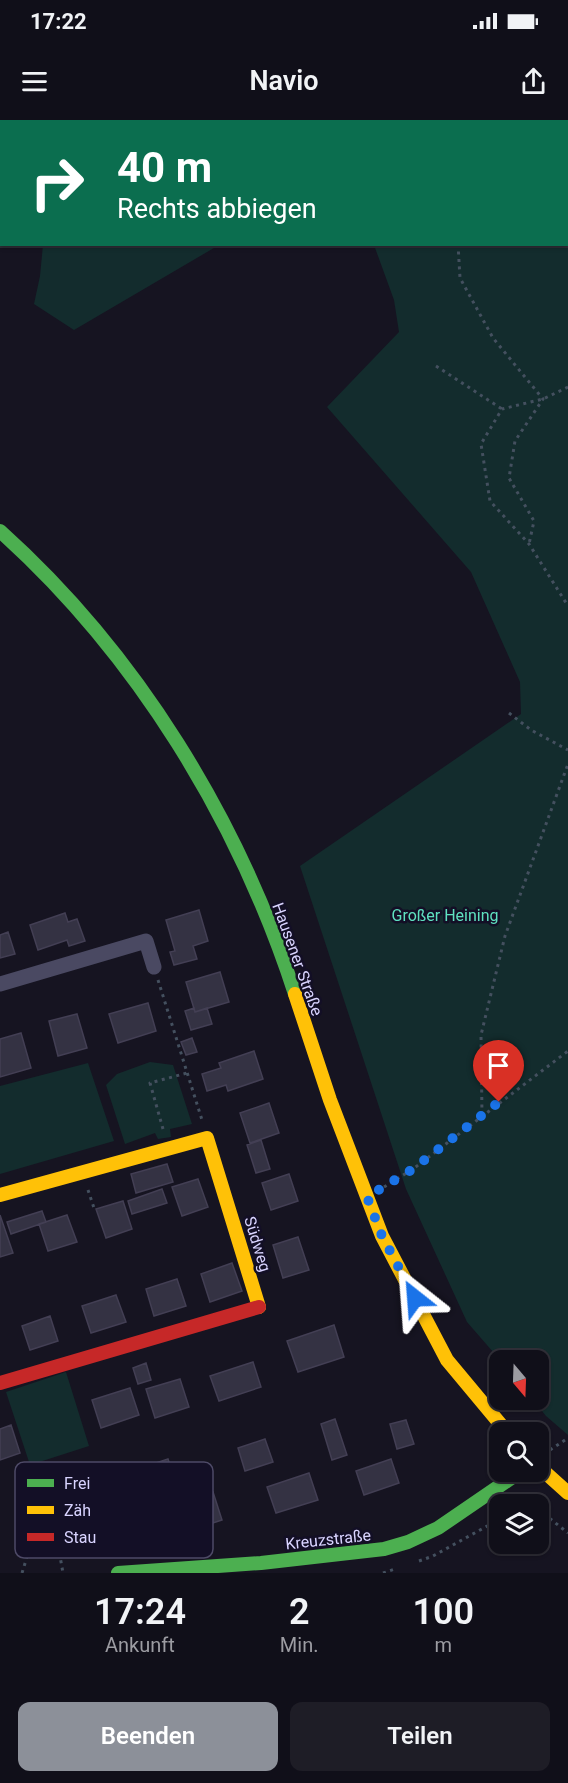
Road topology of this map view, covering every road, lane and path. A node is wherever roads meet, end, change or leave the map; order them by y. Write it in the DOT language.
graph roads {
  1 [pos="458,246"];
  2 [pos="436,366"];
  3 [pos="568,387"];
  4 [pos="543,399"];
  5 [pos="502,409"];
  6 [pos="0,531"];
  7 [pos="529,544"];
  8 [pos="568,606"];
  9 [pos="509,713"];
  10 [pos="568,750"];
  11 [pos="568,764"];
  12 [pos="154,967"];
  13 [pos="0,984"];
  14 [pos="568,1051"];
  15 [pos="187,1073"];
  16 [pos="482,1115"];
  17 [pos="207,1137"];
  18 [pos="169,1148"];
  19 [pos="0,1195"];
  20 [pos="367,1197"];
  21 [pos="0,1383"];
  22 [pos="499,1422"];
  23 [pos="568,1438"];
  24 [pos="549,1450"];
  25 [pos="549,1476"];
  26 [pos="506,1482"];
  27 [pos="568,1493"];
  28 [pos="549,1518"];
  29 [pos="568,1533"];
  30 [pos="27,1558"];
  31 [pos="60,1558"];
  32 [pos="22,1573"];
  33 [pos="63,1573"];
  34 [pos="118,1573"];
  1 -- 4 [label="path"];
  2 -- 5 [label="path"];
  3 -- 4 [label="path"];
  4 -- 5 [label="path"];
  4 -- 7 [label="path"];
  5 -- 7 [label="path"];
  6 -- 20 [label="street, Hausener Straße"];
  7 -- 8 [label="path"];
  9 -- 10 [label="path"];
  11 -- 16 [label="path"];
  12 -- 13 [label="street"];
  12 -- 15 [label="path"];
  14 -- 16 [label="path"];
  15 -- 17 [label="path"];
  15 -- 18 [label="path"];
  16 -- 20 [label="path"];
  17 -- 18 [label="street"];
  17 -- 21 [label="street, Südweg"];
  18 -- 19 [label="street"];
  20 -- 22 [label="street, Hausener Straße"];
  23 -- 24 [label="path"];
  25 -- 27 [label="street"];
  26 -- 34 [label="street, Kreuzstraße"];
  28 -- 29 [label="path"];
  30 -- 32 [label="path"];
  31 -- 33 [label="path"];
}
